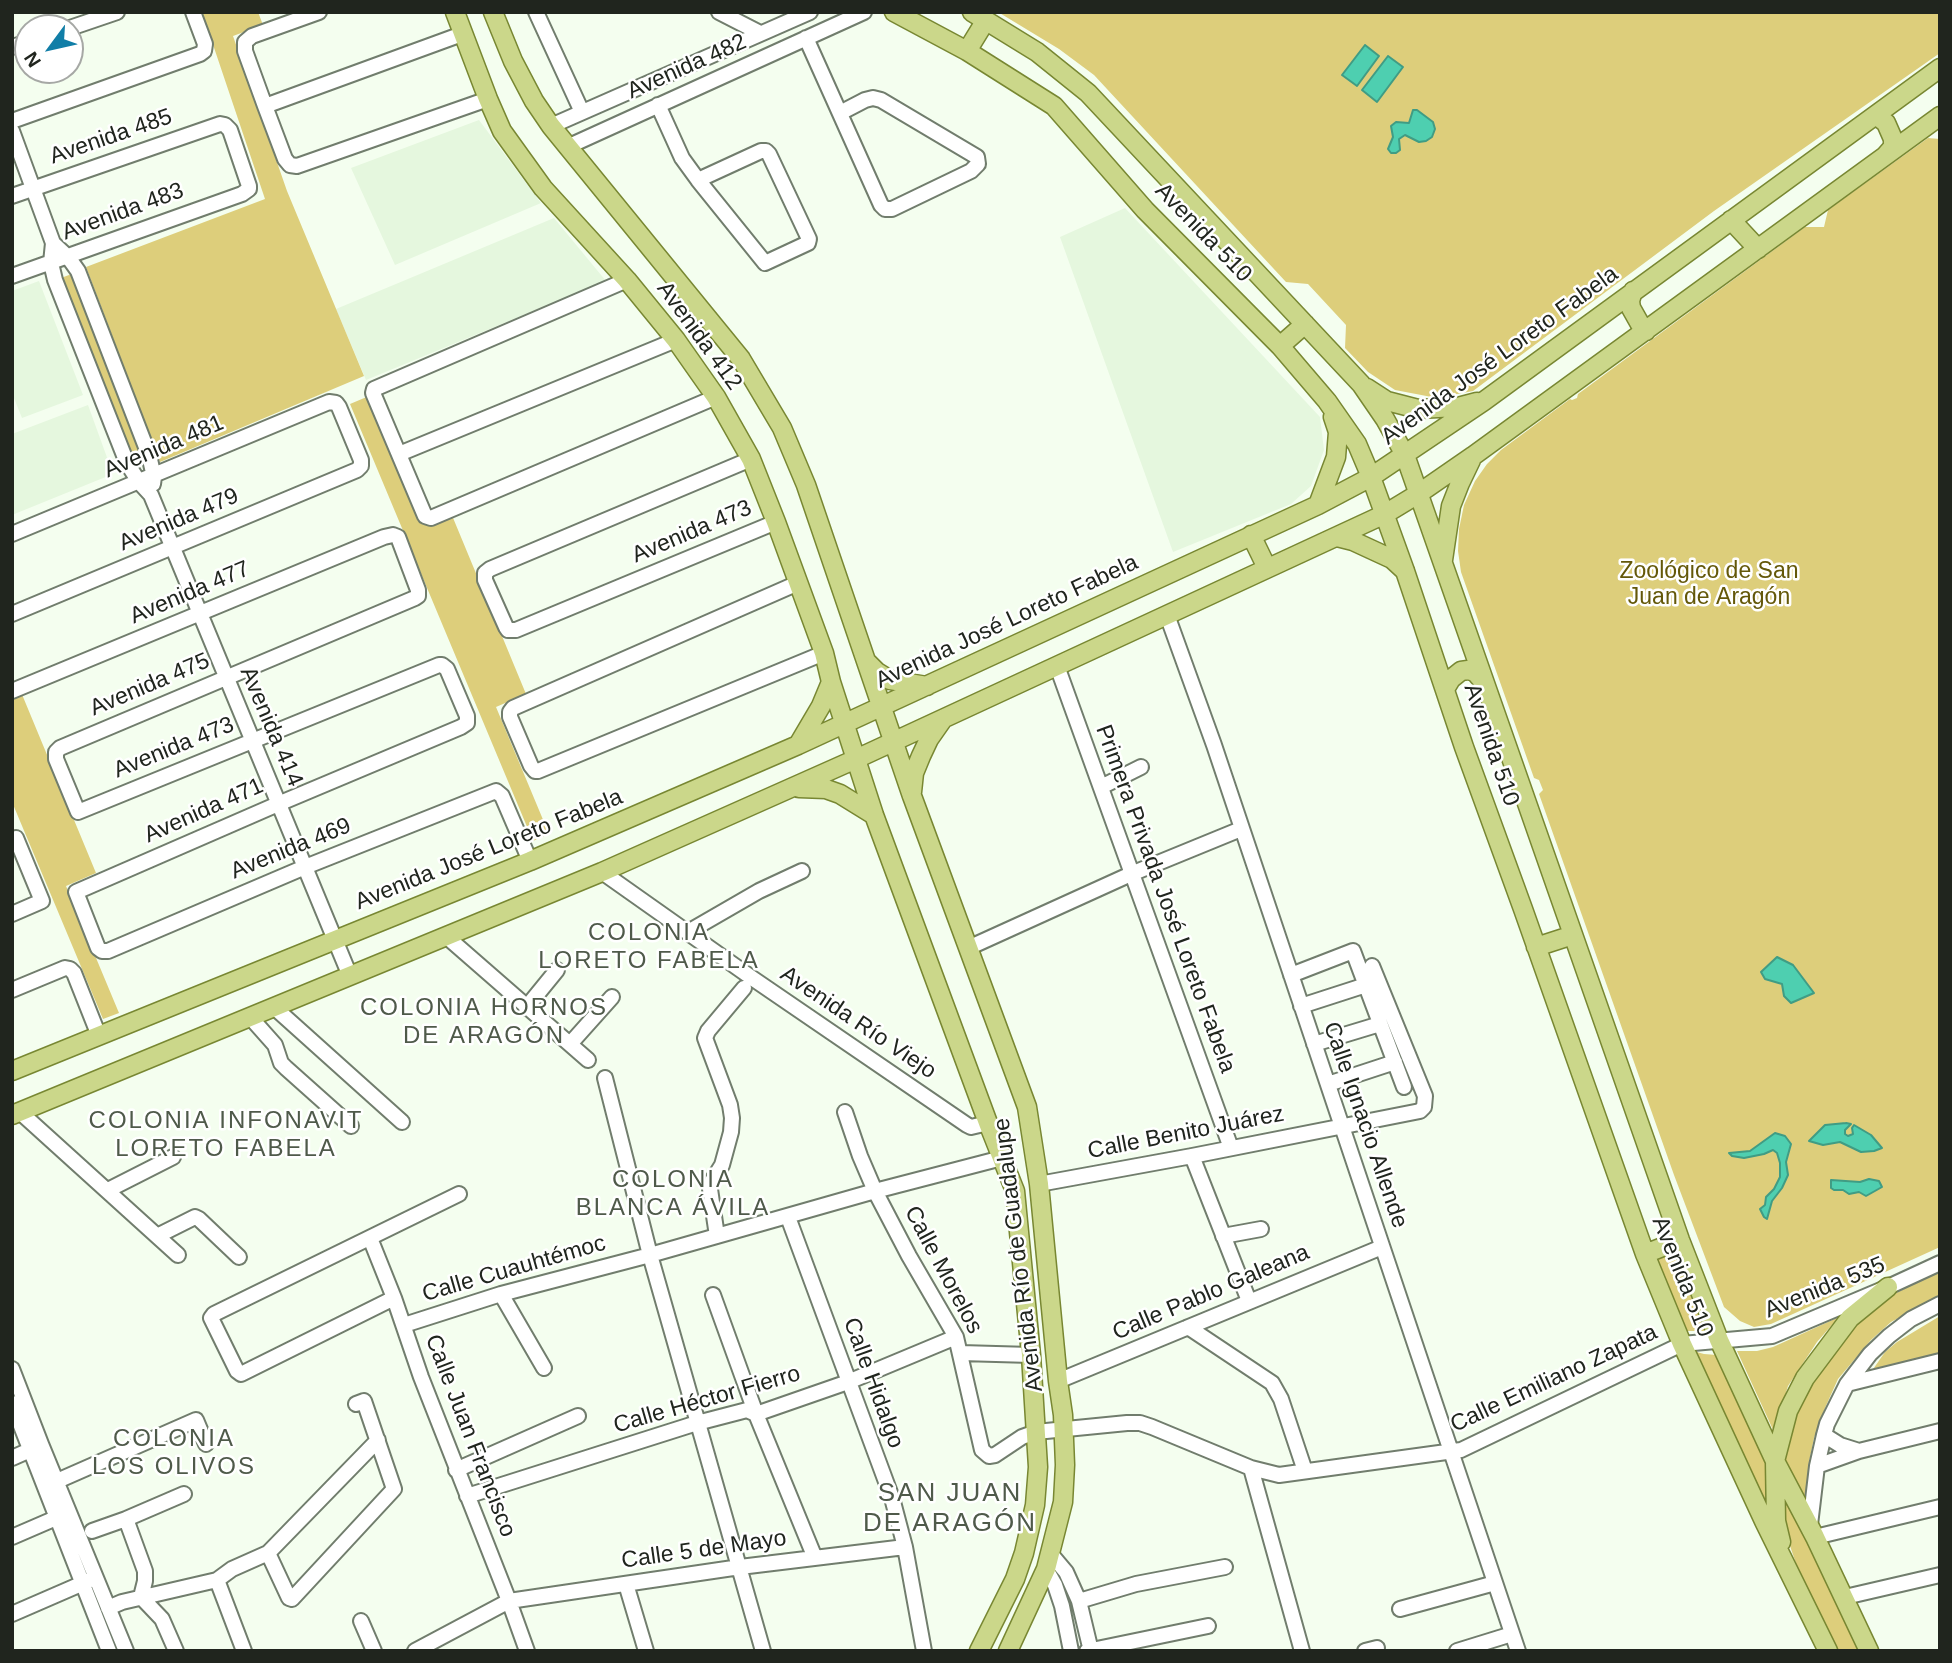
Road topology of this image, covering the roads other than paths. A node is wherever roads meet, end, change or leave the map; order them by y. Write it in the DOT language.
graph roads {
  1 [pos="117,12"];
  2 [pos="194,12"];
  3 [pos="319,12"];
  4 [pos="455,12"];
  5 [pos="493,12"];
  6 [pos="536,12"];
  7 [pos="719,12"];
  8 [pos="810,12"];
  9 [pos="864,12"];
  10 [pos="894,12"];
  11 [pos="979,16"];
  12 [pos="84,23"];
  13 [pos="760,33"];
  14 [pos="462,34"];
  15 [pos="806,38"];
  16 [pos="967,51"];
  17 [pos="1940,68"];
  18 [pos="488,99"];
  19 [pos="1894,102"];
  20 [pos="658,105"];
  21 [pos="265,106"];
  22 [pos="582,112"];
  23 [pos="840,113"];
  24 [pos="1875,115"];
  25 [pos="1940,116"];
  26 [pos="12,121"];
  27 [pos="551,126"];
  28 [pos="12,131"];
  29 [pos="1910,138"];
  30 [pos="567,147"];
  31 [pos="1886,155"];
  32 [pos="698,180"];
  33 [pos="33,189"];
  34 [pos="249,189"];
  35 [pos="12,196"];
  36 [pos="1731,220"];
  37 [pos="53,243"];
  38 [pos="1758,249"];
  39 [pos="68,257"];
  40 [pos="51,262"];
  41 [pos="12,276"];
  42 [pos="627,280"];
  43 [pos="1633,291"];
  44 [pos="1615,305"];
  45 [pos="1305,324"];
  46 [pos="1646,331"];
  47 [pos="676,340"];
  48 [pos="1627,344"];
  49 [pos="1280,346"];
  50 [pos="1361,384"];
  51 [pos="716,397"];
  52 [pos="332,401"];
  53 [pos="1327,401"];
  54 [pos="1484,401"];
  55 [pos="399,454"];
  56 [pos="1405,455"];
  57 [pos="1473,456"];
  58 [pos="751,459"];
  59 [pos="154,477"];
  60 [pos="1371,477"];
  61 [pos="139,482"];
  62 [pos="1418,494"];
  63 [pos="151,495"];
  64 [pos="1318,505"];
  65 [pos="1385,514"];
  66 [pos="776,522"];
  67 [pos="12,534"];
  68 [pos="1251,535"];
  69 [pos="1337,537"];
  70 [pos="172,548"];
  71 [pos="1442,564"];
  72 [pos="1267,568"];
  73 [pos="1405,571"];
  74 [pos="798,583"];
  75 [pos="418,596"];
  76 [pos="12,614"];
  77 [pos="199,614"];
  78 [pos="1167,615"];
  79 [pos="824,653"];
  80 [pos="866,662"];
  81 [pos="1057,666"];
  82 [pos="225,677"];
  83 [pos="1482,680"];
  84 [pos="831,682"];
  85 [pos="926,686"];
  86 [pos="1445,689"];
  87 [pos="12,691"];
  88 [pos="881,706"];
  89 [pos="944,718"];
  90 [pos="467,723"];
  91 [pos="844,723"];
  92 [pos="251,740"];
  93 [pos="894,742"];
  94 [pos="798,746"];
  95 [pos="856,760"];
  96 [pos="1141,767"];
  97 [pos="1101,787"];
  98 [pos="792,788"];
  99 [pos="912,796"];
  100 [pos="278,804"];
  101 [pos="78,812"];
  102 [pos="874,815"];
  103 [pos="1241,829"];
  104 [pos="14,839"];
  105 [pos="530,861"];
  106 [pos="305,867"];
  107 [pos="802,871"];
  108 [pos="602,872"];
  109 [pos="1131,874"];
  110 [pos="12,914"];
  111 [pos="688,932"];
  112 [pos="1573,935"];
  113 [pos="447,937"];
  114 [pos="334,940"];
  115 [pos="1536,947"];
  116 [pos="968,948"];
  117 [pos="102,951"];
  118 [pos="1372,966"];
  119 [pos="557,970"];
  120 [pos="1291,975"];
  121 [pos="350,976"];
  122 [pos="1366,985"];
  123 [pos="744,988"];
  124 [pos="12,990"];
  125 [pos="612,997"];
  126 [pos="1301,1006"];
  127 [pos="275,1008"];
  128 [pos="526,1008"];
  129 [pos="251,1018"];
  130 [pos="1380,1024"];
  131 [pos="99,1036"];
  132 [pos="570,1044"];
  133 [pos="1314,1044"];
  134 [pos="588,1060"];
  135 [pos="1395,1062"];
  136 [pos="12,1071"];
  137 [pos="605,1078"];
  138 [pos="1328,1084"];
  139 [pos="1404,1087"];
  140 [pos="845,1112"];
  141 [pos="16,1113"];
  142 [pos="402,1122"];
  143 [pos="988,1124"];
  144 [pos="1341,1125"];
  145 [pos="351,1126"];
  146 [pos="1231,1148"];
  147 [pos="1192,1156"];
  148 [pos="173,1157"];
  149 [pos="1002,1158"];
  150 [pos="1039,1184"];
  151 [pos="108,1190"];
  152 [pos="875,1191"];
  153 [pos="459,1194"];
  154 [pos="788,1216"];
  155 [pos="1261,1229"];
  156 [pos="158,1236"];
  157 [pos="717,1236"];
  158 [pos="1223,1236"];
  159 [pos="370,1238"];
  160 [pos="1680,1240"];
  161 [pos="1382,1247"];
  162 [pos="1645,1254"];
  163 [pos="178,1255"];
  164 [pos="650,1255"];
  165 [pos="239,1257"];
  166 [pos="1940,1263"];
  167 [pos="1888,1287"];
  168 [pos="500,1294"];
  169 [pos="713,1295"];
  170 [pos="394,1298"];
  171 [pos="1249,1301"];
  172 [pos="1940,1304"];
  173 [pos="404,1325"];
  174 [pos="1188,1327"];
  175 [pos="956,1337"];
  176 [pos="1719,1340"];
  177 [pos="1682,1344"];
  178 [pos="961,1353"];
  179 [pos="1031,1355"];
  180 [pos="1940,1361"];
  181 [pos="544,1368"];
  182 [pos="12,1369"];
  183 [pos="1058,1381"];
  184 [pos="848,1382"];
  185 [pos="1847,1384"];
  186 [pos="12,1404"];
  187 [pos="356,1404"];
  188 [pos="756,1414"];
  189 [pos="23,1416"];
  190 [pos="578,1416"];
  191 [pos="697,1423"];
  192 [pos="1063,1429"];
  193 [pos="1940,1431"];
  194 [pos="1036,1433"];
  195 [pos="1824,1435"];
  196 [pos="378,1440"];
  197 [pos="206,1444"];
  198 [pos="30,1450"];
  199 [pos="1452,1451"];
  200 [pos="1859,1451"];
  201 [pos="985,1454"];
  202 [pos="12,1458"];
  203 [pos="1775,1461"];
  204 [pos="1817,1466"];
  205 [pos="1251,1468"];
  206 [pos="456,1470"];
  207 [pos="1305,1471"];
  208 [pos="50,1484"];
  209 [pos="184,1494"];
  210 [pos="467,1496"];
  211 [pos="1940,1507"];
  212 [pos="56,1518"];
  213 [pos="126,1519"];
  214 [pos="1770,1521"];
  215 [pos="92,1531"];
  216 [pos="1812,1531"];
  217 [pos="12,1537"];
  218 [pos="905,1547"];
  219 [pos="268,1553"];
  220 [pos="816,1558"];
  221 [pos="1048,1561"];
  222 [pos="740,1567"];
  223 [pos="1224,1567"];
  224 [pos="1940,1575"];
  225 [pos="96,1578"];
  226 [pos="217,1580"];
  227 [pos="1495,1583"];
  228 [pos="82,1584"];
  229 [pos="626,1584"];
  230 [pos="141,1597"];
  231 [pos="1844,1597"];
  232 [pos="509,1601"];
  233 [pos="1079,1601"];
  234 [pos="108,1608"];
  235 [pos="1400,1609"];
  236 [pos="12,1614"];
  237 [pos="361,1621"];
  238 [pos="1208,1626"];
  239 [pos="1512,1633"];
  240 [pos="124,1646"];
  241 [pos="107,1650"];
  242 [pos="760,1650"];
  243 [pos="176,1651"];
  244 [pos="243,1651"];
  245 [pos="374,1651"];
  246 [pos="415,1651"];
  247 [pos="527,1651"];
  248 [pos="646,1651"];
  249 [pos="924,1651"];
  250 [pos="979,1651"];
  251 [pos="1008,1651"];
  252 [pos="1070,1651"];
  253 [pos="1090,1651"];
  254 [pos="1302,1651"];
  255 [pos="1457,1651"];
  256 [pos="1518,1651"];
  257 [pos="1828,1651"];
  258 [pos="1869,1651"];
  1 -- 12 [label="street"];
  2 -- 26 [label="street"];
  3 -- 21 [label="street"];
  4 -- 14 [label="main road, Avenida 412"];
  5 -- 27 [label="main road, Avenida 412"];
  6 -- 22 [label="street"];
  7 -- 13 [label="street"];
  8 -- 13 [label="street, Avenida 482"];
  9 -- 15 [label="street, Avenida 482"];
  10 -- 16 [label="main road, Avenida 510"];
  11 -- 16 [label="main road"];
  11 -- 45 [label="main road, Avenida 510"];
  13 -- 22 [label="street, Avenida 482"];
  14 -- 18 [label="main road, Avenida 412"];
  14 -- 21 [label="street"];
  15 -- 20 [label="street, Avenida 482"];
  15 -- 23 [label="street"];
  16 -- 49 [label="main road, Avenida 510"];
  17 -- 19 [label="main road, Avenida José Loreto Fabela"];
  18 -- 21 [label="street"];
  18 -- 42 [label="main road, Avenida 412"];
  19 -- 24 [label="main road, Avenida José Loreto Fabela"];
  19 -- 29 [label="main road"];
  20 -- 30 [label="street, Avenida 482"];
  20 -- 32 [label="street"];
  22 -- 27 [label="street, Avenida 482"];
  23 -- 23 [label="street"];
  24 -- 31 [label="main road"];
  24 -- 36 [label="main road, Avenida José Loreto Fabela"];
  25 -- 29 [label="main road"];
  27 -- 30 [label="main road, Avenida 412"];
  28 -- 33 [label="street, Avenida 414"];
  29 -- 31 [label="main road"];
  30 -- 80 [label="main road, Avenida 412"];
  31 -- 38 [label="main road"];
  32 -- 32 [label="street"];
  33 -- 34 [label="street, Avenida 485"];
  33 -- 35 [label="street, Avenida 485"];
  33 -- 37 [label="street, Avenida 414"];
  34 -- 39 [label="street, Avenida 483"];
  36 -- 38 [label="main road"];
  36 -- 43 [label="main road, Avenida José Loreto Fabela"];
  37 -- 39 [label="street, Avenida 414"];
  37 -- 40 [label="street, Avenida 414"];
  38 -- 46 [label="main road"];
  39 -- 40 [label="street, Avenida 483"];
  39 -- 59 [label="street, Avenida 414"];
  40 -- 41 [label="street, Avenida 483"];
  40 -- 61 [label="street, Avenida 414"];
  42 -- 47 [label="main road, Avenida 412"];
  42 -- 55 [label="street"];
  43 -- 44 [label="main road, Avenida José Loreto Fabela"];
  43 -- 46 [label="main road"];
  44 -- 48 [label="main road"];
  44 -- 54 [label="main road, Avenida José Loreto Fabela"];
  45 -- 49 [label="main road"];
  45 -- 50 [label="main road, Avenida 510"];
  46 -- 48 [label="main road"];
  47 -- 51 [label="main road, Avenida 412"];
  47 -- 55 [label="street"];
  48 -- 57 [label="main road"];
  49 -- 53 [label="main road, Avenida 510"];
  50 -- 54 [label="main road"];
  50 -- 56 [label="main road, Avenida 510"];
  51 -- 55 [label="street"];
  51 -- 58 [label="main road, Avenida 412"];
  52 -- 59 [label="street, Avenida 481"];
  52 -- 70 [label="street, Avenida 479"];
  53 -- 60 [label="main road, Avenida 510"];
  53 -- 64 [label="main road"];
  54 -- 56 [label="main road, Avenida José Loreto Fabela"];
  56 -- 60 [label="main road, Avenida José Loreto Fabela"];
  56 -- 62 [label="main road, Avenida 510"];
  57 -- 62 [label="main road"];
  57 -- 71 [label="main road"];
  58 -- 66 [label="main road, Avenida 412"];
  58 -- 66 [label="street, Avenida 473"];
  59 -- 61 [label="street, Avenida 481"];
  59 -- 63 [label="street, Avenida 414"];
  60 -- 64 [label="main road, Avenida José Loreto Fabela"];
  60 -- 65 [label="main road, Avenida 510"];
  61 -- 63 [label="street, Avenida 414"];
  61 -- 67 [label="street, Avenida 481"];
  62 -- 65 [label="main road"];
  62 -- 71 [label="main road, Avenida 510"];
  63 -- 70 [label="street, Avenida 414"];
  64 -- 68 [label="main road, Avenida José Loreto Fabela"];
  65 -- 69 [label="main road"];
  65 -- 73 [label="main road, Avenida 510"];
  66 -- 74 [label="main road, Avenida 412"];
  68 -- 72 [label="main road"];
  68 -- 85 [label="main road, Avenida José Loreto Fabela"];
  69 -- 72 [label="main road"];
  69 -- 73 [label="main road"];
  70 -- 76 [label="street, Avenida 479"];
  70 -- 77 [label="street, Avenida 414"];
  71 -- 83 [label="main road, Avenida 510"];
  72 -- 78 [label="main road"];
  73 -- 86 [label="main road, Avenida 510"];
  74 -- 79 [label="main road, Avenida 412"];
  74 -- 79 [label="street"];
  75 -- 77 [label="street, Avenida 477"];
  75 -- 82 [label="street, Avenida 475"];
  77 -- 82 [label="street, Avenida 414"];
  77 -- 87 [label="street, Avenida 477"];
  78 -- 81 [label="main road"];
  78 -- 103 [label="street, Calle Ignacio Allende"];
  79 -- 84 [label="main road, Avenida 412"];
  80 -- 85 [label="main road"];
  80 -- 88 [label="main road, Avenida 412"];
  81 -- 89 [label="main road"];
  81 -- 97 [label="street, Primera Privada José Loreto Fabela"];
  82 -- 92 [label="street, Avenida 414"];
  82 -- 101 [label="street, Avenida 475"];
  83 -- 86 [label="main road"];
  83 -- 112 [label="main road, Avenida 510"];
  84 -- 91 [label="main road, Avenida 412"];
  84 -- 94 [label="main road"];
  85 -- 88 [label="main road, Avenida José Loreto Fabela"];
  86 -- 115 [label="main road, Avenida 510"];
  88 -- 91 [label="main road, Avenida José Loreto Fabela"];
  88 -- 93 [label="main road, Avenida Río de Guadalupe"];
  89 -- 93 [label="main road"];
  89 -- 99 [label="main road"];
  90 -- 92 [label="street, Avenida 473"];
  90 -- 100 [label="street, Avenida 471"];
  91 -- 94 [label="main road, Avenida José Loreto Fabela"];
  91 -- 95 [label="main road, Avenida Río de Guadalupe"];
  92 -- 100 [label="street, Avenida 414"];
  92 -- 101 [label="street, Avenida 473"];
  93 -- 95 [label="main road"];
  93 -- 99 [label="main road, Avenida Río de Guadalupe"];
  94 -- 105 [label="main road, Avenida José Loreto Fabela"];
  95 -- 98 [label="main road"];
  95 -- 102 [label="main road, Avenida Río de Guadalupe"];
  96 -- 97 [label="street"];
  97 -- 109 [label="street, Primera Privada José Loreto Fabela"];
  98 -- 102 [label="main road"];
  98 -- 108 [label="main road"];
  99 -- 116 [label="main road, Avenida Río de Guadalupe"];
  100 -- 106 [label="street, Avenida 414"];
  100 -- 117 [label="street, Avenida 471"];
  102 -- 143 [label="main road, Avenida Río de Guadalupe"];
  103 -- 109 [label="street"];
  103 -- 120 [label="street, Calle Ignacio Allende"];
  104 -- 110 [label="street"];
  105 -- 106 [label="street, Avenida 469"];
  105 -- 114 [label="main road, Avenida José Loreto Fabela"];
  106 -- 114 [label="street, Avenida 414"];
  106 -- 117 [label="street, Avenida 469"];
  107 -- 111 [label="street"];
  108 -- 111 [label="street, Avenida Río Viejo"];
  108 -- 113 [label="main road"];
  109 -- 116 [label="street"];
  109 -- 146 [label="street, Primera Privada José Loreto Fabela"];
  111 -- 143 [label="street, Avenida Río Viejo"];
  112 -- 115 [label="main road"];
  112 -- 160 [label="main road, Avenida 510"];
  113 -- 121 [label="main road"];
  113 -- 128 [label="street"];
  114 -- 121 [label="street, Avenida 414"];
  114 -- 131 [label="main road, Avenida José Loreto Fabela"];
  115 -- 162 [label="main road, Avenida 510"];
  116 -- 150 [label="main road, Avenida Río de Guadalupe"];
  118 -- 144 [label="street, Calle Benito Juárez"];
  119 -- 128 [label="street"];
  120 -- 122 [label="street"];
  120 -- 126 [label="street, Calle Ignacio Allende"];
  121 -- 127 [label="main road"];
  122 -- 126 [label="street"];
  122 -- 130 [label="street"];
  123 -- 157 [label="street"];
  124 -- 131 [label="street"];
  125 -- 132 [label="street"];
  126 -- 133 [label="street, Calle Ignacio Allende"];
  127 -- 129 [label="main road"];
  127 -- 142 [label="street"];
  128 -- 132 [label="street"];
  129 -- 141 [label="main road"];
  129 -- 145 [label="street"];
  130 -- 133 [label="street"];
  130 -- 135 [label="street"];
  131 -- 136 [label="main road, Avenida José Loreto Fabela"];
  132 -- 134 [label="street"];
  133 -- 138 [label="street, Calle Ignacio Allende"];
  135 -- 138 [label="street"];
  135 -- 139 [label="street"];
  137 -- 164 [label="street"];
  138 -- 144 [label="street, Calle Ignacio Allende"];
  140 -- 152 [label="street, Calle Morelos"];
  141 -- 151 [label="street"];
  143 -- 149 [label="main road, Avenida Río de Guadalupe"];
  144 -- 146 [label="street, Calle Benito Juárez"];
  144 -- 161 [label="street, Calle Ignacio Allende"];
  146 -- 147 [label="street, Calle Benito Juárez"];
  147 -- 150 [label="street, Calle Benito Juárez"];
  147 -- 158 [label="street"];
  148 -- 151 [label="street"];
  149 -- 152 [label="street, Calle Cuauhtémoc"];
  149 -- 179 [label="main road, Avenida Río de Guadalupe"];
  150 -- 183 [label="main road, Avenida Río de Guadalupe"];
  151 -- 156 [label="street"];
  152 -- 154 [label="street, Calle Cuauhtémoc"];
  152 -- 175 [label="street, Calle Morelos"];
  153 -- 159 [label="street"];
  154 -- 157 [label="street, Calle Cuauhtémoc"];
  154 -- 184 [label="street, Calle Hidalgo"];
  155 -- 158 [label="street"];
  156 -- 163 [label="street"];
  156 -- 165 [label="street"];
  157 -- 164 [label="street, Calle Cuauhtémoc"];
  158 -- 171 [label="street"];
  159 -- 170 [label="street, Calle Juan Francisco"];
  159 -- 170 [label="street"];
  160 -- 162 [label="main road"];
  160 -- 176 [label="main road, Avenida 510"];
  161 -- 171 [label="street, Calle Pablo Galeana"];
  161 -- 199 [label="street, Calle Ignacio Allende"];
  162 -- 177 [label="main road, Avenida 510"];
  164 -- 168 [label="street, Calle Cuauhtémoc"];
  164 -- 191 [label="street"];
  166 -- 167 [label="street, Avenida 535"];
  167 -- 176 [label="street, Avenida 535"];
  167 -- 203 [label="main road"];
  168 -- 173 [label="street, Calle Cuauhtémoc"];
  168 -- 181 [label="street"];
  169 -- 188 [label="street"];
  170 -- 173 [label="street, Calle Juan Francisco"];
  171 -- 174 [label="street, Calle Pablo Galeana"];
  172 -- 185 [label="street"];
  173 -- 206 [label="street, Calle Juan Francisco"];
  174 -- 183 [label="street, Calle Pablo Galeana"];
  174 -- 207 [label="street"];
  175 -- 178 [label="street, Calle Morelos"];
  175 -- 184 [label="street, Calle Héctor Fierro"];
  176 -- 177 [label="street, Avenida 535"];
  176 -- 203 [label="main road, Avenida 510"];
  177 -- 199 [label="street, Calle Emiliano Zapata"];
  177 -- 214 [label="main road, Avenida 510"];
  178 -- 179 [label="street"];
  178 -- 201 [label="street, Calle Morelos"];
  179 -- 194 [label="main road, Avenida Río de Guadalupe"];
  180 -- 185 [label="street"];
  182 -- 189 [label="street"];
  183 -- 192 [label="main road, Avenida Río de Guadalupe"];
  184 -- 188 [label="street, Calle Héctor Fierro"];
  184 -- 218 [label="street, Calle Hidalgo"];
  185 -- 195 [label="street"];
  186 -- 189 [label="street"];
  187 -- 196 [label="street"];
  188 -- 191 [label="street, Calle Héctor Fierro"];
  188 -- 220 [label="street"];
  189 -- 198 [label="street"];
  189 -- 208 [label="street"];
  190 -- 206 [label="street"];
  191 -- 210 [label="street, Calle Héctor Fierro"];
  191 -- 222 [label="street"];
  192 -- 194 [label="street, Calle Emiliano Zapata"];
  192 -- 205 [label="street, Calle Emiliano Zapata"];
  192 -- 221 [label="main road, Avenida Río de Guadalupe"];
  193 -- 200 [label="street"];
  194 -- 201 [label="street, Calle Emiliano Zapata"];
  194 -- 250 [label="main road, Avenida Río de Guadalupe"];
  195 -- 200 [label="street"];
  195 -- 204 [label="street"];
  196 -- 219 [label="street"];
  196 -- 219 [label="street"];
  197 -- 208 [label="street"];
  198 -- 202 [label="street"];
  198 -- 208 [label="street"];
  199 -- 207 [label="street, Calle Emiliano Zapata"];
  199 -- 227 [label="street, Calle Ignacio Allende"];
  200 -- 204 [label="street"];
  203 -- 214 [label="main road"];
  203 -- 216 [label="main road, Avenida 510"];
  204 -- 216 [label="street"];
  205 -- 207 [label="street, Calle Emiliano Zapata"];
  205 -- 254 [label="street"];
  206 -- 210 [label="street, Calle Juan Francisco"];
  208 -- 212 [label="street"];
  208 -- 225 [label="street"];
  209 -- 213 [label="street"];
  210 -- 232 [label="street, Calle Juan Francisco"];
  211 -- 216 [label="street"];
  212 -- 217 [label="street"];
  212 -- 228 [label="street"];
  213 -- 215 [label="street"];
  213 -- 230 [label="street"];
  214 -- 216 [label="main road"];
  214 -- 257 [label="main road"];
  216 -- 231 [label="main road, Avenida 510"];
  218 -- 220 [label="street, Calle 5 de Mayo"];
  218 -- 249 [label="street, Calle Hidalgo"];
  219 -- 226 [label="street"];
  220 -- 222 [label="street, Calle 5 de Mayo"];
  221 -- 233 [label="street"];
  221 -- 251 [label="main road, Avenida Río de Guadalupe"];
  221 -- 252 [label="street"];
  222 -- 229 [label="street, Calle 5 de Mayo"];
  222 -- 242 [label="street"];
  223 -- 233 [label="street"];
  224 -- 231 [label="street"];
  225 -- 228 [label="street"];
  225 -- 234 [label="street"];
  226 -- 230 [label="street"];
  226 -- 244 [label="street"];
  227 -- 235 [label="street"];
  227 -- 239 [label="street, Calle Ignacio Allende"];
  228 -- 236 [label="street"];
  228 -- 241 [label="street"];
  229 -- 232 [label="street, Calle 5 de Mayo"];
  229 -- 248 [label="street"];
  230 -- 234 [label="street"];
  230 -- 243 [label="street"];
  231 -- 258 [label="main road, Avenida 510"];
  232 -- 246 [label="street, Calle 5 de Mayo"];
  232 -- 247 [label="street, Calle Juan Francisco"];
  233 -- 253 [label="street"];
  234 -- 240 [label="street"];
  237 -- 245 [label="street"];
  238 -- 253 [label="street"];
  239 -- 255 [label="street"];
  239 -- 256 [label="street, Calle Ignacio Allende"];
  240 -- 241 [label="street"];
}
